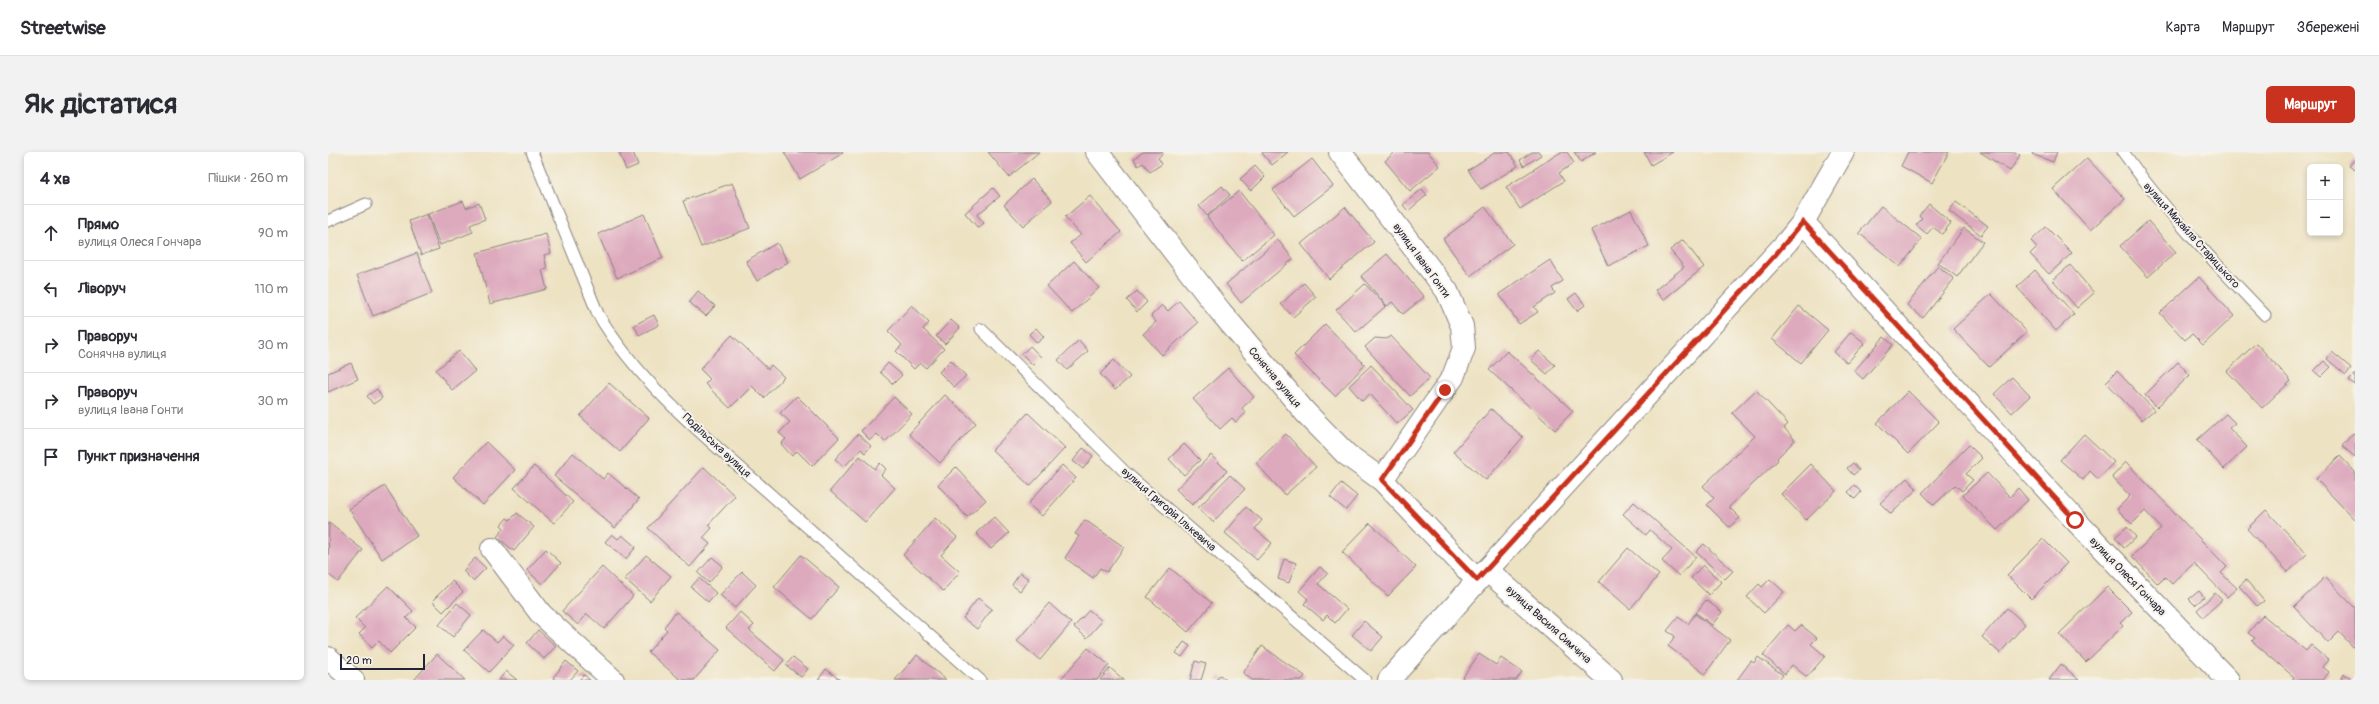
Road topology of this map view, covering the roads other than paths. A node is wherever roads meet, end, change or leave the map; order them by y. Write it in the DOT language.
graph roads {
  1 [pos="532,152"];
  2 [pos="1097,152"];
  3 [pos="1340,152"];
  4 [pos="1843,152"];
  5 [pos="2123,152"];
  6 [pos="366,204"];
  7 [pos="328,221"];
  8 [pos="1803,222"];
  9 [pos="2265,315"];
  10 [pos="981,329"];
  11 [pos="1382,480"];
  12 [pos="492,549"];
  13 [pos="1482,575"];
  14 [pos="328,658"];
  15 [pos="353,680"];
  16 [pos="613,680"];
  17 [pos="980,680"];
  18 [pos="1365,680"];
  19 [pos="1389,680"];
  20 [pos="1611,680"];
  21 [pos="2228,680"];
  1 -- 17 [label="lane, Подільська вулиця"];
  2 -- 11 [label="street, Сонячна вулиця"];
  3 -- 11 [label="street, вулиця Івана Гонти"];
  4 -- 8 [label="street"];
  5 -- 9 [label="lane, вулиця Михайла Старицького"];
  6 -- 7 [label="lane"];
  8 -- 13 [label="street"];
  8 -- 21 [label="street, вулиця Олеся Гончара"];
  10 -- 18 [label="lane, вулиця Григорія Ількевича"];
  11 -- 13 [label="street, Сонячна вулиця"];
  12 -- 16 [label="street"];
  13 -- 19 [label="street"];
  13 -- 20 [label="street, вулиця Василя Симчича"];
  14 -- 15 [label="street"];
}
